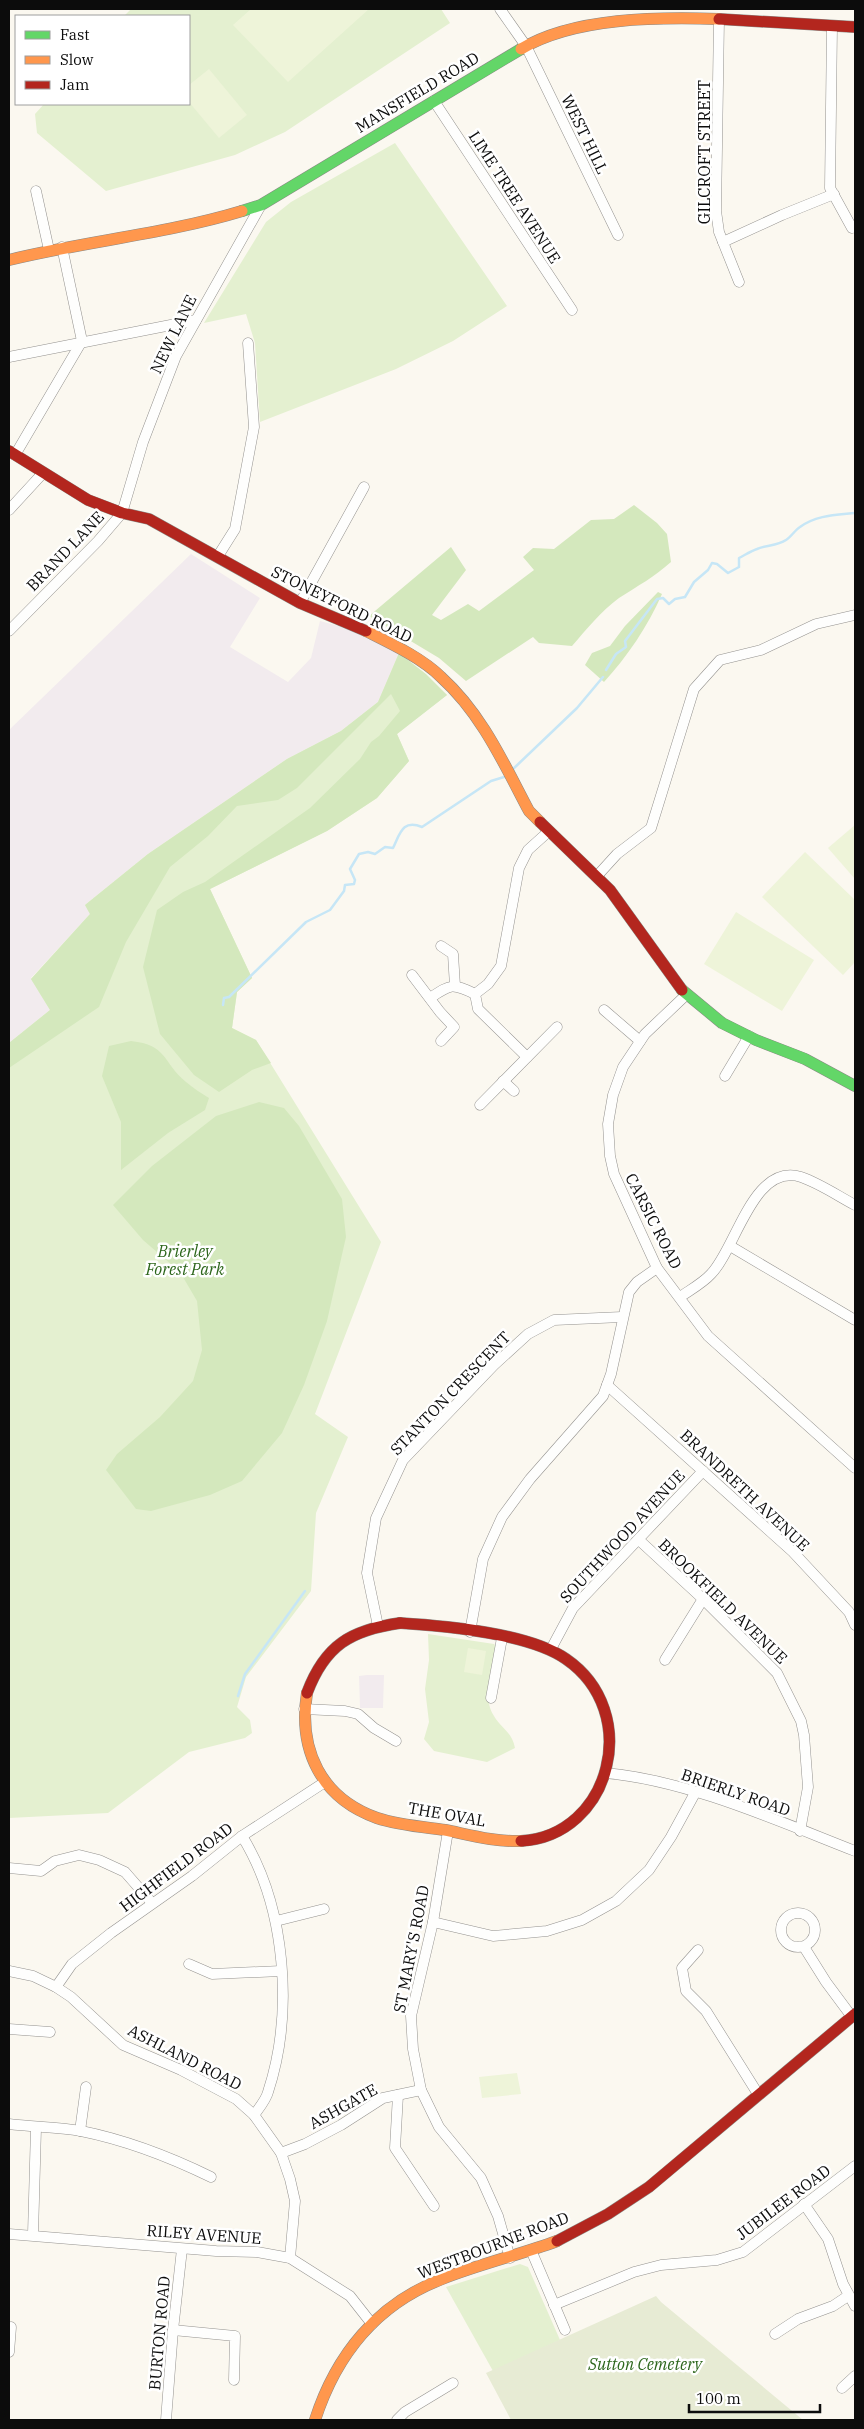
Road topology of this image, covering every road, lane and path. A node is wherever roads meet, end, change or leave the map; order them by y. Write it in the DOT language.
graph roads {
  1 [pos="500,9"];
  2 [pos="661,13"];
  3 [pos="719,19"];
  4 [pos="832,26"];
  5 [pos="855,28"];
  6 [pos="526,46"];
  7 [pos="434,101"];
  8 [pos="36,191"];
  9 [pos="834,194"];
  10 [pos="261,205"];
  11 [pos="852,228"];
  12 [pos="618,235"];
  13 [pos="723,242"];
  14 [pos="62,247"];
  15 [pos="49,250"];
  16 [pos="9,260"];
  17 [pos="739,282"];
  18 [pos="572,310"];
  19 [pos="196,320"];
  20 [pos="82,341"];
  21 [pos="248,343"];
  22 [pos="9,357"];
  23 [pos="12,453"];
  24 [pos="43,473"];
  25 [pos="364,487"];
  26 [pos="9,510"];
  27 [pos="122,513"];
  28 [pos="218,556"];
  29 [pos="300,603"];
  30 [pos="855,615"];
  31 [pos="9,630"];
  32 [pos="548,832"];
  33 [pos="597,876"];
  34 [pos="441,946"];
  35 [pos="412,975"];
  36 [pos="455,986"];
  37 [pos="475,994"];
  38 [pos="686,996"];
  39 [pos="430,998"];
  40 [pos="604,1010"];
  41 [pos="557,1027"];
  42 [pos="749,1036"];
  43 [pos="441,1041"];
  44 [pos="640,1041"];
  45 [pos="526,1057"];
  46 [pos="725,1076"];
  47 [pos="503,1081"];
  48 [pos="855,1086"];
  49 [pos="514,1091"];
  50 [pos="480,1105"];
  51 [pos="855,1205"];
  52 [pos="730,1246"];
  53 [pos="657,1268"];
  54 [pos="680,1298"];
  55 [pos="622,1317"];
  56 [pos="855,1320"];
  57 [pos="607,1385"];
  58 [pos="855,1468"];
  59 [pos="704,1471"];
  60 [pos="639,1540"];
  61 [pos="703,1599"];
  62 [pos="855,1625"];
  63 [pos="378,1626"];
  64 [pos="470,1632"];
  65 [pos="502,1638"];
  66 [pos="550,1649"];
  67 [pos="665,1660"];
  68 [pos="491,1698"];
  69 [pos="304,1709"];
  70 [pos="396,1741"];
  71 [pos="605,1773"];
  72 [pos="325,1782"];
  73 [pos="695,1793"];
  74 [pos="448,1831"];
  75 [pos="800,1831"];
  76 [pos="242,1836"];
  77 [pos="855,1852"];
  78 [pos="9,1868"];
  79 [pos="152,1903"];
  80 [pos="324,1909"];
  81 [pos="276,1921"];
  82 [pos="433,1922"];
  83 [pos="804,1947"];
  84 [pos="698,1950"];
  85 [pos="189,1964"];
  86 [pos="9,1971"];
  87 [pos="281,1971"];
  88 [pos="56,1987"];
  89 [pos="854,2016"];
  90 [pos="9,2029"];
  91 [pos="50,2032"];
  92 [pos="86,2088"];
  93 [pos="421,2090"];
  94 [pos="758,2094"];
  95 [pos="398,2095"];
  96 [pos="254,2115"];
  97 [pos="9,2124"];
  98 [pos="36,2128"];
  99 [pos="80,2131"];
  100 [pos="281,2153"];
  101 [pos="855,2166"];
  102 [pos="211,2177"];
  103 [pos="804,2204"];
  104 [pos="434,2206"];
  105 [pos="9,2234"];
  106 [pos="33,2234"];
  107 [pos="182,2249"];
  108 [pos="531,2250"];
  109 [pos="290,2258"];
  110 [pos="510,2258"];
  111 [pos="848,2296"];
  112 [pos="554,2305"];
  113 [pos="855,2306"];
  114 [pos="372,2324"];
  115 [pos="11,2327"];
  116 [pos="173,2330"];
  117 [pos="566,2330"];
  118 [pos="775,2334"];
  119 [pos="9,2352"];
  120 [pos="855,2376"];
  121 [pos="234,2380"];
  122 [pos="453,2383"];
  123 [pos="842,2388"];
  124 [pos="166,2420"];
  125 [pos="315,2420"];
  126 [pos="397,2420"];
  1 -- 6 [label="street, WEST HILL"];
  2 -- 3 [label="main road, MANSFIELD ROAD"];
  2 -- 6 [label="main road, MANSFIELD ROAD"];
  3 -- 4 [label="main road, MANSFIELD ROAD"];
  3 -- 13 [label="street, GILCROFT STREET"];
  4 -- 5 [label="main road, MANSFIELD ROAD"];
  4 -- 9 [label="street"];
  6 -- 7 [label="main road, MANSFIELD ROAD"];
  6 -- 12 [label="street, WEST HILL"];
  7 -- 10 [label="main road, MANSFIELD ROAD"];
  7 -- 18 [label="street, LIME TREE AVENUE"];
  8 -- 15 [label="street"];
  9 -- 11 [label="street"];
  9 -- 13 [label="street"];
  10 -- 14 [label="main road, MANSFIELD ROAD"];
  10 -- 19 [label="street, NEW LANE"];
  13 -- 17 [label="street, GILCROFT STREET"];
  14 -- 15 [label="main road, MANSFIELD ROAD"];
  14 -- 20 [label="street"];
  15 -- 16 [label="main road, MANSFIELD ROAD"];
  19 -- 20 [label="street"];
  19 -- 27 [label="street, NEW LANE"];
  20 -- 22 [label="street"];
  20 -- 23 [label="street"];
  21 -- 28 [label="street"];
  23 -- 24 [label="main road, STONEYFORD ROAD"];
  24 -- 26 [label="street"];
  24 -- 27 [label="main road, STONEYFORD ROAD"];
  25 -- 29 [label="street"];
  27 -- 28 [label="main road, STONEYFORD ROAD"];
  27 -- 31 [label="street, BRAND LANE"];
  28 -- 29 [label="main road, STONEYFORD ROAD"];
  29 -- 32 [label="main road, STONEYFORD ROAD"];
  30 -- 33 [label="street"];
  32 -- 33 [label="main road, STONEYFORD ROAD"];
  32 -- 37 [label="street"];
  33 -- 38 [label="main road, STONEYFORD ROAD"];
  34 -- 36 [label="street"];
  35 -- 39 [label="street"];
  36 -- 37 [label="street"];
  36 -- 39 [label="street"];
  37 -- 45 [label="street"];
  38 -- 42 [label="main road, STONEYFORD ROAD"];
  38 -- 44 [label="street, CARSIC ROAD"];
  39 -- 43 [label="street"];
  40 -- 44 [label="street"];
  41 -- 45 [label="street"];
  42 -- 46 [label="street"];
  42 -- 48 [label="main road, STONEYFORD ROAD"];
  44 -- 53 [label="street, CARSIC ROAD"];
  45 -- 47 [label="street"];
  47 -- 49 [label="street"];
  47 -- 50 [label="street"];
  51 -- 52 [label="street"];
  52 -- 54 [label="street"];
  52 -- 56 [label="street"];
  53 -- 54 [label="street, CARSIC ROAD"];
  53 -- 55 [label="street"];
  54 -- 58 [label="street, CARSIC ROAD"];
  55 -- 57 [label="street"];
  55 -- 63 [label="street, STANTON CRESCENT"];
  57 -- 59 [label="street, BRANDRETH AVENUE"];
  57 -- 64 [label="street"];
  59 -- 60 [label="street, SOUTHWOOD AVENUE"];
  59 -- 62 [label="street, BRANDRETH AVENUE"];
  60 -- 61 [label="street, BROOKFIELD AVENUE"];
  60 -- 66 [label="street, SOUTHWOOD AVENUE"];
  61 -- 67 [label="street"];
  61 -- 75 [label="street, BROOKFIELD AVENUE"];
  63 -- 64 [label="main road, THE OVAL"];
  63 -- 69 [label="main road, THE OVAL"];
  64 -- 65 [label="main road, THE OVAL"];
  65 -- 66 [label="main road, THE OVAL"];
  65 -- 68 [label="street"];
  66 -- 71 [label="main road, THE OVAL"];
  69 -- 70 [label="street"];
  69 -- 72 [label="main road, THE OVAL"];
  71 -- 73 [label="street, BRIERLY ROAD"];
  71 -- 74 [label="main road, THE OVAL"];
  72 -- 74 [label="main road, THE OVAL"];
  72 -- 76 [label="street, HIGHFIELD ROAD"];
  73 -- 75 [label="street, BRIERLY ROAD"];
  73 -- 82 [label="street"];
  74 -- 82 [label="street, ST MARY'S ROAD"];
  75 -- 77 [label="street, BRIERLY ROAD"];
  76 -- 79 [label="street, HIGHFIELD ROAD"];
  76 -- 81 [label="street"];
  78 -- 79 [label="street"];
  79 -- 88 [label="street, HIGHFIELD ROAD"];
  80 -- 81 [label="street"];
  81 -- 87 [label="street"];
  82 -- 93 [label="street, ST MARY'S ROAD"];
  83 -- 89 [label="street"];
  84 -- 94 [label="street"];
  85 -- 87 [label="street"];
  86 -- 88 [label="street, ASHLAND ROAD"];
  87 -- 96 [label="street"];
  88 -- 96 [label="street, ASHLAND ROAD"];
  89 -- 94 [label="main road, WESTBOURNE ROAD"];
  90 -- 91 [label="street"];
  92 -- 99 [label="street"];
  93 -- 95 [label="street, ASHGATE"];
  93 -- 110 [label="street, ST MARY'S ROAD"];
  94 -- 108 [label="main road, WESTBOURNE ROAD"];
  95 -- 100 [label="street, ASHGATE"];
  95 -- 104 [label="street"];
  96 -- 100 [label="street, ASHLAND ROAD"];
  97 -- 98 [label="street"];
  98 -- 99 [label="street"];
  98 -- 106 [label="street"];
  99 -- 102 [label="street"];
  100 -- 109 [label="street"];
  101 -- 103 [label="street, JUBILEE ROAD"];
  103 -- 111 [label="street"];
  103 -- 112 [label="street, JUBILEE ROAD"];
  105 -- 106 [label="street, RILEY AVENUE"];
  106 -- 107 [label="street, RILEY AVENUE"];
  107 -- 109 [label="street, RILEY AVENUE"];
  107 -- 116 [label="street, BURTON ROAD"];
  108 -- 110 [label="main road, WESTBOURNE ROAD"];
  108 -- 112 [label="street"];
  109 -- 114 [label="street, RILEY AVENUE"];
  110 -- 114 [label="main road, WESTBOURNE ROAD"];
  111 -- 113 [label="street"];
  111 -- 118 [label="street"];
  112 -- 117 [label="street"];
  114 -- 125 [label="main road, WESTBOURNE ROAD"];
  115 -- 119 [label="street"];
  116 -- 121 [label="street"];
  116 -- 124 [label="street, BURTON ROAD"];
  120 -- 123 [label="street"];
  122 -- 126 [label="street"];
}
